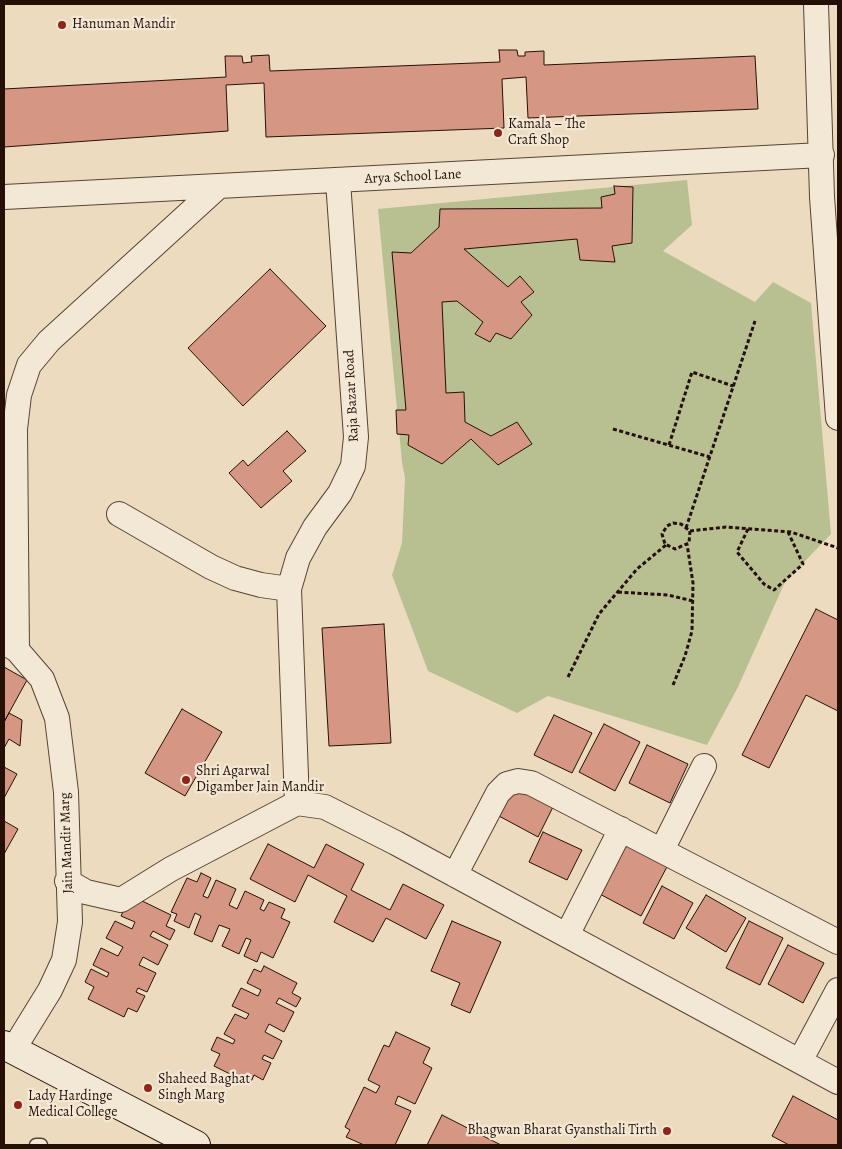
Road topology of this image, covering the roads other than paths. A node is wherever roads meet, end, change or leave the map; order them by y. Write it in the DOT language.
graph roads {
  1 [pos="816,4"];
  2 [pos="822,155"];
  3 [pos="338,182"];
  4 [pos="218,187"];
  5 [pos="4,197"];
  6 [pos="830,197"];
  7 [pos="836,377"];
  8 [pos="838,418"];
  9 [pos="119,514"];
  10 [pos="289,590"];
  11 [pos="10,646"];
  12 [pos="704,766"];
  13 [pos="298,803"];
  14 [pos="621,829"];
  15 [pos="662,850"];
  16 [pos="455,875"];
  17 [pos="67,880"];
  18 [pos="567,935"];
  19 [pos="838,942"];
  20 [pos="838,990"];
  21 [pos="8,1048"];
  22 [pos="800,1061"];
  23 [pos="838,1082"];
  24 [pos="36,1145"];
  25 [pos="41,1145"];
  26 [pos="196,1145"];
  1 -- 2 [label="street"];
  2 -- 3 [label="street, Arya School Lane"];
  2 -- 6 [label="street"];
  3 -- 4 [label="street, Arya School Lane"];
  3 -- 10 [label="street, Raja Bazar Road"];
  4 -- 5 [label="street, Arya School Lane"];
  4 -- 11 [label="street"];
  6 -- 7 [label="street"];
  7 -- 8 [label="street"];
  9 -- 10 [label="street"];
  10 -- 13 [label="street, Raja Bazar Road"];
  11 -- 17 [label="street, Jain Mandir Marg"];
  12 -- 15 [label="street"];
  13 -- 16 [label="street"];
  13 -- 17 [label="street"];
  14 -- 15 [label="street"];
  14 -- 16 [label="street"];
  14 -- 18 [label="street"];
  15 -- 19 [label="street"];
  16 -- 18 [label="street"];
  17 -- 21 [label="street, Jain Mandir Marg"];
  18 -- 22 [label="street"];
  20 -- 22 [label="street"];
  21 -- 26 [label="street"];
  22 -- 23 [label="street"];
  24 -- 25 [label="lane"];
}
